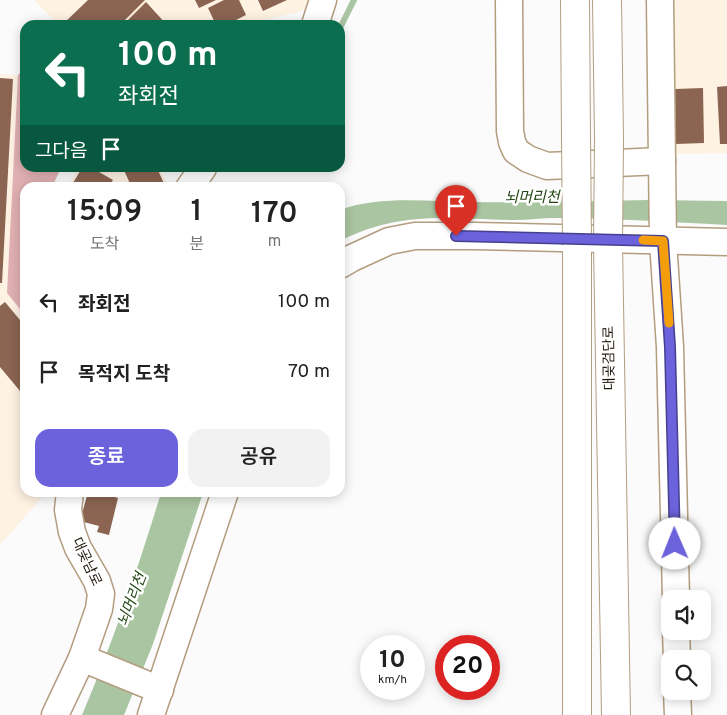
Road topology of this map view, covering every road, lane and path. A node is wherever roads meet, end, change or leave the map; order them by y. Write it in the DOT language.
graph roads {
  1 [pos="323,0"];
  2 [pos="510,0"];
  3 [pos="575,0"];
  4 [pos="607,0"];
  5 [pos="660,0"];
  6 [pos="317,20"];
  7 [pos="662,167"];
  8 [pos="663,236"];
  9 [pos="727,242"];
  10 [pos="345,262"];
  11 [pos="69,497"];
  12 [pos="223,497"];
  13 [pos="676,590"];
  14 [pos="82,658"];
  15 [pos="160,690"];
  16 [pos="678,700"];
  17 [pos="54,715"];
  18 [pos="151,715"];
  19 [pos="578,715"];
  20 [pos="616,715"];
  21 [pos="678,715"];
  1 -- 6 [label="lane"];
  2 -- 7 [label="lane"];
  3 -- 19 [label="main road, bridge"];
  4 -- 20 [label="main road, 대곶검단로, bridge"];
  5 -- 7 [label="lane"];
  7 -- 8 [label="lane"];
  8 -- 9 [label="lane"];
  8 -- 10 [label="lane"];
  8 -- 13 [label="lane"];
  11 -- 14 [label="lane, 대곶남로"];
  12 -- 15 [label="lane"];
  14 -- 15 [label="lane"];
  14 -- 17 [label="lane, 대곶남로"];
  15 -- 18 [label="lane"];
  16 -- 21 [label="lane"];
}
